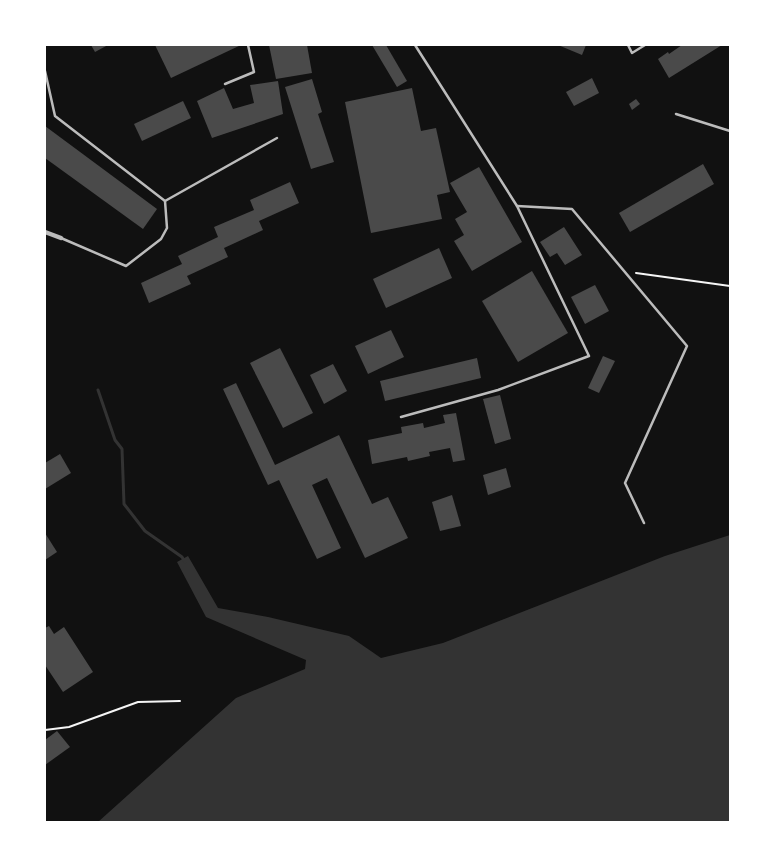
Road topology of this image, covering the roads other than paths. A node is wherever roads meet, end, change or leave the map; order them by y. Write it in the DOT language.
graph roads {
  1 [pos="248,45"];
  2 [pos="416,45"];
  3 [pos="628,45"];
  4 [pos="645,45"];
  5 [pos="45,71"];
  6 [pos="225,84"];
  7 [pos="676,114"];
  8 [pos="730,131"];
  9 [pos="277,138"];
  10 [pos="165,201"];
  11 [pos="517,206"];
  12 [pos="45,232"];
  13 [pos="62,238"];
  14 [pos="401,417"];
  15 [pos="644,522"];
  1 -- 6 [label="lane"];
  2 -- 11 [label="lane"];
  3 -- 4 [label="lane"];
  5 -- 10 [label="lane"];
  7 -- 8 [label="lane"];
  9 -- 10 [label="lane"];
  10 -- 13 [label="lane"];
  11 -- 14 [label="lane"];
  11 -- 15 [label="lane"];
  12 -- 13 [label="street"];
}
